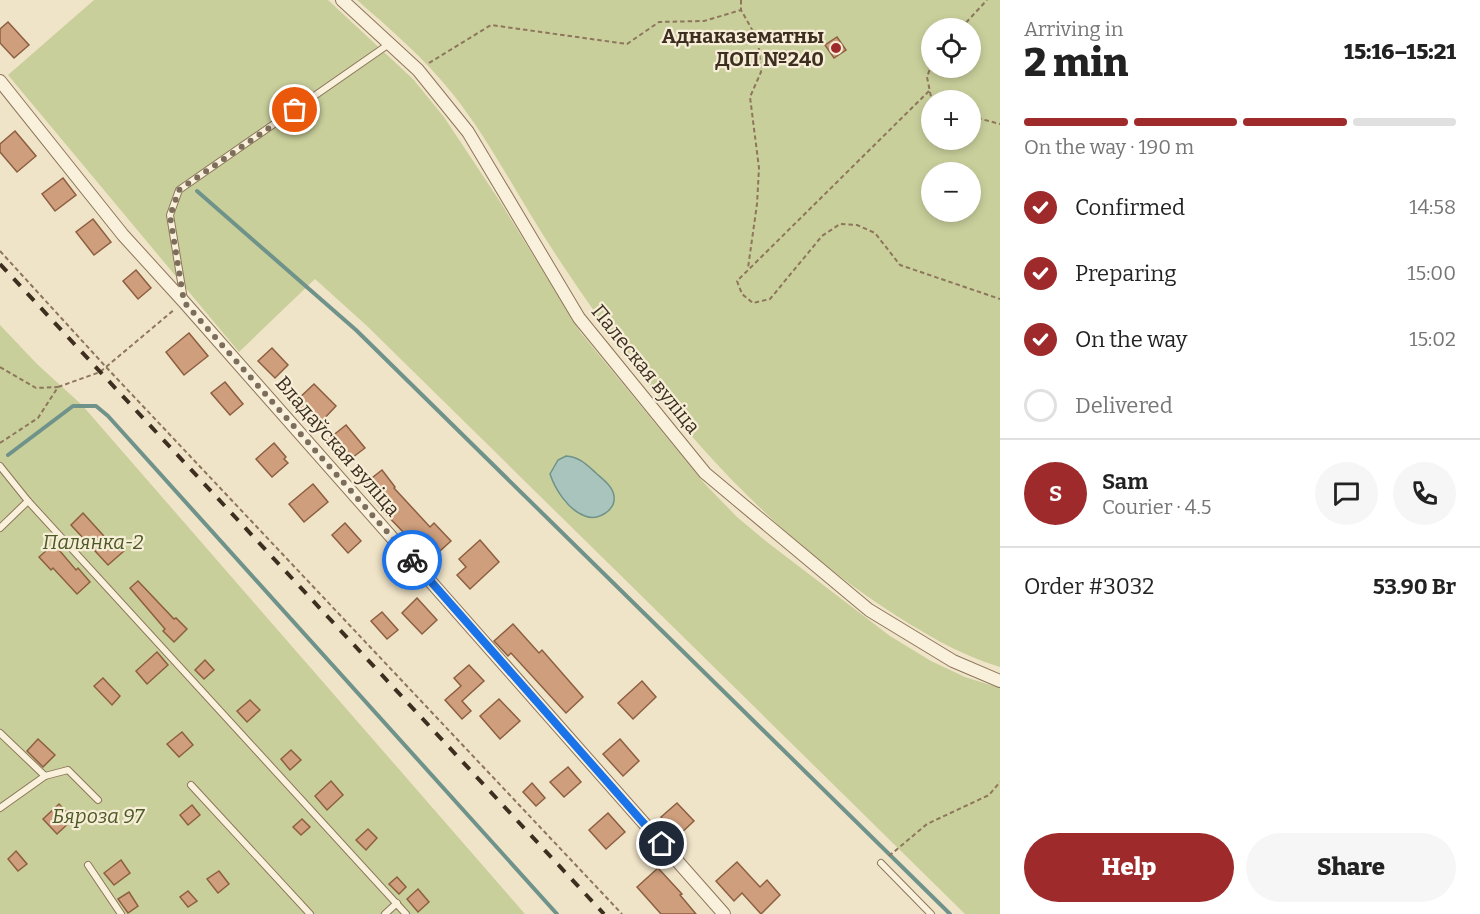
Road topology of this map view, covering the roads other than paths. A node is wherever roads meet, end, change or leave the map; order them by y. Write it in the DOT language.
graph roads {
  1 [pos="342,0"];
  2 [pos="389,44"];
  3 [pos="0,81"];
  4 [pos="184,302"];
  5 [pos="0,466"];
  6 [pos="28,501"];
  7 [pos="0,528"];
  8 [pos="1000,681"];
  9 [pos="0,733"];
  10 [pos="45,776"];
  11 [pos="191,785"];
  12 [pos="98,800"];
  13 [pos="0,808"];
  14 [pos="881,863"];
  15 [pos="88,865"];
  16 [pos="396,903"];
  17 [pos="121,914"];
  18 [pos="310,914"];
  19 [pos="385,914"];
  20 [pos="406,914"];
  21 [pos="724,914"];
  22 [pos="931,914"];
  1 -- 2 [label="street, Палеская вуліца"];
  2 -- 4 [label="lane"];
  2 -- 8 [label="street, Палеская вуліца"];
  3 -- 4 [label="street, Владаўская вуліца"];
  4 -- 21 [label="street, Владаўская вуліца"];
  5 -- 6 [label="lane"];
  6 -- 7 [label="lane"];
  6 -- 16 [label="lane"];
  9 -- 10 [label="lane"];
  10 -- 12 [label="lane"];
  10 -- 13 [label="lane"];
  11 -- 18 [label="lane"];
  14 -- 22 [label="lane"];
  15 -- 17 [label="lane"];
  16 -- 19 [label="lane"];
  16 -- 20 [label="lane"];
}
